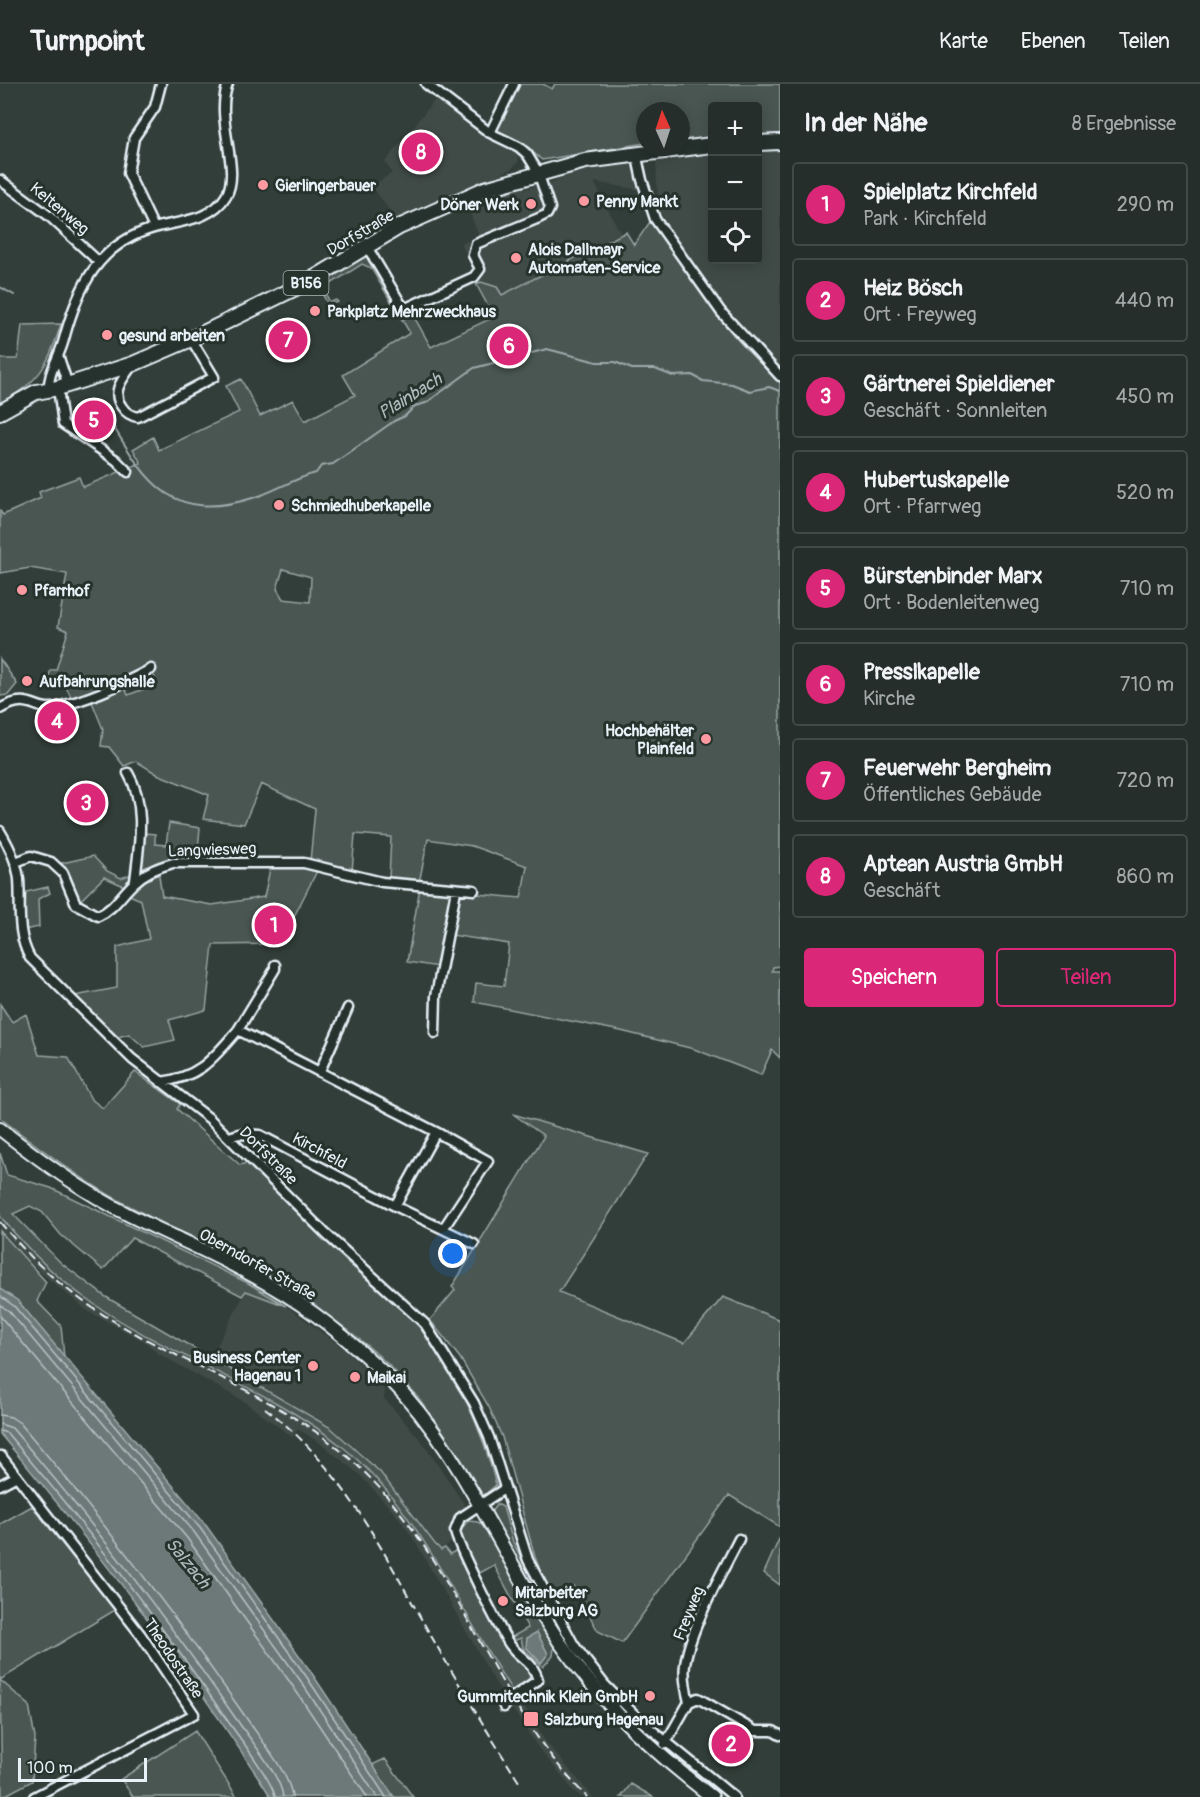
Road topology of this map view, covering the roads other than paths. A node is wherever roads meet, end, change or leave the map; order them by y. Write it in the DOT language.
graph roads {
  1 [pos="160,84"];
  2 [pos="228,84"];
  3 [pos="426,84"];
  4 [pos="514,84"];
  5 [pos="490,133"];
  6 [pos="780,141"];
  7 [pos="762,143"];
  8 [pos="708,145"];
  9 [pos="633,153"];
  10 [pos="538,172"];
  11 [pos="0,180"];
  12 [pos="154,228"];
  13 [pos="366,245"];
  14 [pos="99,262"];
  15 [pos="191,339"];
  16 [pos="59,358"];
  17 [pos="133,364"];
  18 [pos="780,376"];
  19 [pos="58,388"];
  20 [pos="3,411"];
  21 [pos="128,472"];
  22 [pos="151,669"];
  23 [pos="0,709"];
  24 [pos="128,773"];
  25 [pos="0,831"];
  26 [pos="16,862"];
  27 [pos="135,882"];
  28 [pos="456,890"];
  29 [pos="474,890"];
  30 [pos="274,965"];
  31 [pos="348,1008"];
  32 [pos="238,1030"];
  33 [pos="435,1033"];
  34 [pos="320,1071"];
  35 [pos="161,1082"];
  36 [pos="0,1129"];
  37 [pos="436,1132"];
  38 [pos="229,1137"];
  39 [pos="394,1206"];
  40 [pos="443,1229"];
  41 [pos="474,1244"];
  42 [pos="0,1456"];
  43 [pos="17,1476"];
  44 [pos="0,1485"];
  45 [pos="504,1489"];
  46 [pos="480,1504"];
  47 [pos="739,1539"];
  48 [pos="689,1702"];
  49 [pos="504,1707"];
  50 [pos="780,1735"];
  51 [pos="665,1744"];
  52 [pos="34,1797"];
  53 [pos="712,1797"];
  54 [pos="734,1797"];
  1 -- 12 [label="street"];
  2 -- 12 [label="street"];
  3 -- 5 [label="street"];
  4 -- 5 [label="street"];
  5 -- 10 [label="street"];
  6 -- 7 [label="main road"];
  8 -- 9 [label="main road, B156"];
  9 -- 10 [label="main road, Dorfstraße / B156"];
  9 -- 18 [label="street"];
  10 -- 13 [label="main road, Dorfstraße / B156"];
  10 -- 13 [label="street"];
  11 -- 14 [label="street, Keltenweg"];
  12 -- 14 [label="street"];
  13 -- 15 [label="main road, Dorfstraße / B156"];
  14 -- 16 [label="street"];
  15 -- 17 [label="main road, Dorfstraße / B156"];
  15 -- 17 [label="street"];
  16 -- 19 [label="street"];
  16 -- 19 [label="street"];
  17 -- 19 [label="main road, Dorfstraße / B156"];
  19 -- 20 [label="main road, Dorfstraße / B156"];
  19 -- 21 [label="street"];
  22 -- 23 [label="street"];
  24 -- 27 [label="street"];
  25 -- 26 [label="street, Dorfstraße"];
  26 -- 27 [label="street, Langwiesweg"];
  26 -- 35 [label="street, Dorfstraße"];
  27 -- 28 [label="street, Langwiesweg"];
  28 -- 29 [label="street, Langwiesweg"];
  28 -- 33 [label="street"];
  30 -- 32 [label="street"];
  31 -- 34 [label="street"];
  32 -- 34 [label="street"];
  32 -- 35 [label="street"];
  34 -- 37 [label="street"];
  35 -- 38 [label="street, Dorfstraße"];
  36 -- 46 [label="main road, Oberndorfer Straße"];
  37 -- 39 [label="street"];
  37 -- 40 [label="street"];
  38 -- 39 [label="street, Kirchfeld"];
  38 -- 45 [label="street, Dorfstraße"];
  39 -- 40 [label="street, Kirchfeld"];
  40 -- 41 [label="street, Kirchfeld"];
  42 -- 43 [label="street, Theodostraße"];
  43 -- 44 [label="street"];
  43 -- 52 [label="street, Theodostraße"];
  45 -- 46 [label="street"];
  45 -- 51 [label="street"];
  46 -- 49 [label="street"];
  46 -- 53 [label="main road, Oberndorfer Straße"];
  47 -- 48 [label="street, Freyweg"];
  48 -- 50 [label="street"];
  48 -- 51 [label="street"];
  51 -- 54 [label="street"];
}
